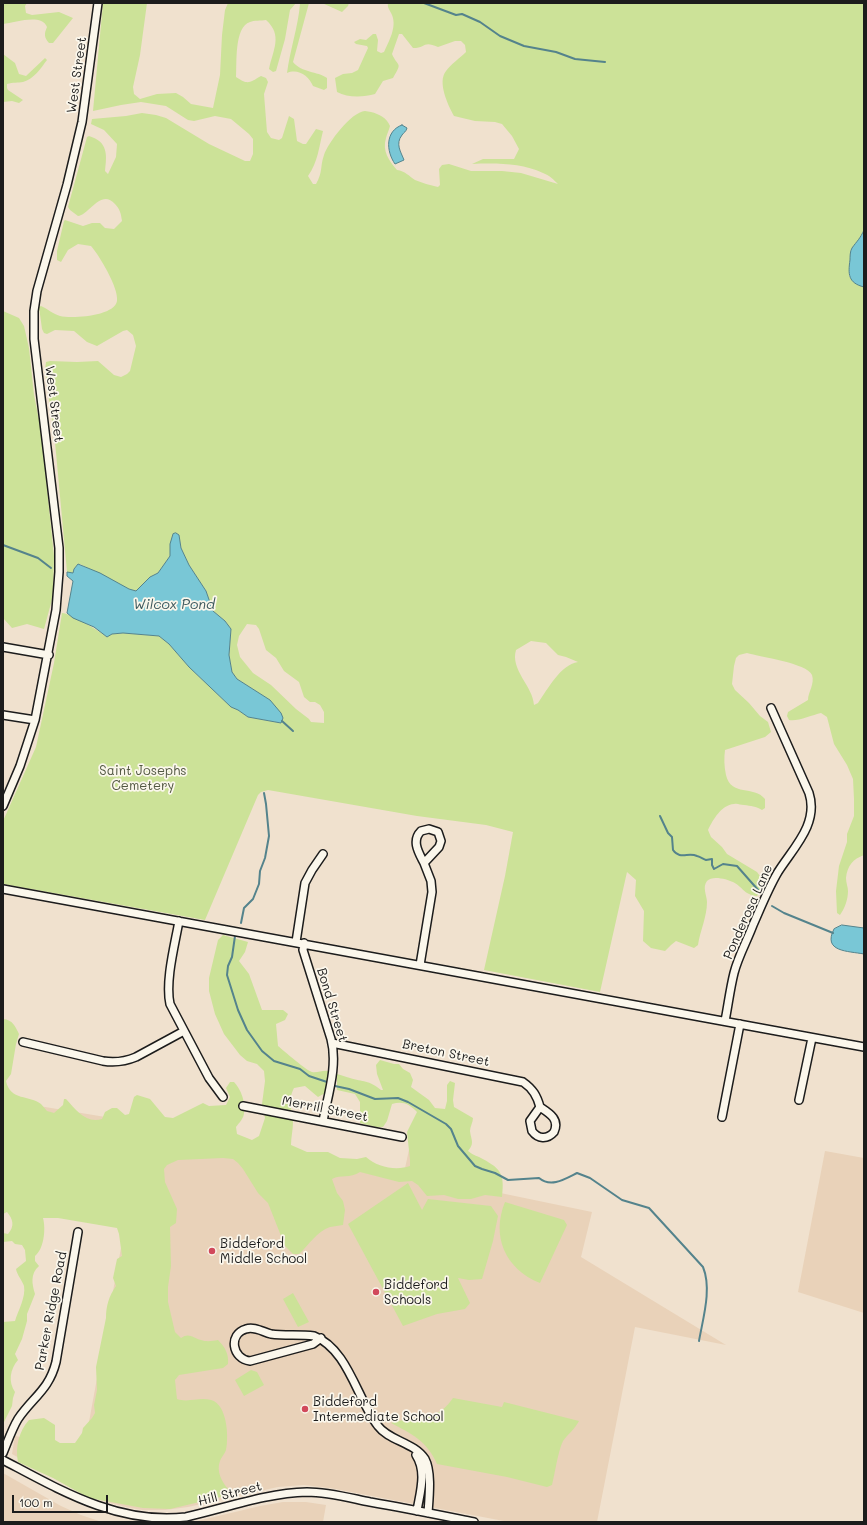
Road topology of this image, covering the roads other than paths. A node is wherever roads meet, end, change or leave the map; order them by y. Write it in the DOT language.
graph roads {
  1 [pos="98,3"];
  2 [pos="3,647"];
  3 [pos="48,655"];
  4 [pos="772,708"];
  5 [pos="3,715"];
  6 [pos="35,720"];
  7 [pos="3,806"];
  8 [pos="323,854"];
  9 [pos="424,863"];
  10 [pos="6,889"];
  11 [pos="179,921"];
  12 [pos="296,942"];
  13 [pos="304,943"];
  14 [pos="420,965"];
  15 [pos="725,1022"];
  16 [pos="740,1024"];
  17 [pos="184,1031"];
  18 [pos="812,1038"];
  19 [pos="23,1042"];
  20 [pos="332,1043"];
  21 [pos="864,1047"];
  22 [pos="223,1097"];
  23 [pos="799,1100"];
  24 [pos="243,1106"];
  25 [pos="540,1107"];
  26 [pos="722,1117"];
  27 [pos="323,1120"];
  28 [pos="402,1137"];
  29 [pos="78,1232"];
  30 [pos="321,1338"];
  31 [pos="412,1448"];
  32 [pos="3,1453"];
  33 [pos="3,1460"];
  34 [pos="417,1511"];
  35 [pos="428,1513"];
  36 [pos="474,1522"];
  1 -- 3 [label="street, West Street"];
  2 -- 3 [label="street"];
  3 -- 6 [label="street, West Street"];
  4 -- 15 [label="street, Ponderosa Lane"];
  5 -- 6 [label="street"];
  6 -- 7 [label="street, West Street"];
  8 -- 12 [label="street"];
  9 -- 9 [label="street"];
  9 -- 14 [label="street"];
  10 -- 11 [label="street"];
  11 -- 12 [label="street"];
  11 -- 17 [label="street"];
  12 -- 13 [label="street"];
  13 -- 14 [label="street"];
  13 -- 20 [label="street, Bond Street"];
  14 -- 15 [label="street"];
  15 -- 16 [label="street"];
  16 -- 18 [label="street"];
  16 -- 26 [label="street"];
  17 -- 19 [label="street"];
  17 -- 22 [label="street"];
  18 -- 21 [label="street"];
  18 -- 23 [label="street"];
  20 -- 25 [label="street, Breton Street"];
  20 -- 27 [label="street, Bond Street"];
  24 -- 27 [label="street, Merrill Street"];
  27 -- 28 [label="street, Merrill Street"];
  29 -- 32 [label="street, Parker Ridge Road"];
  30 -- 30 [label="street"];
  30 -- 31 [label="street"];
  31 -- 34 [label="street"];
  31 -- 35 [label="street"];
  33 -- 34 [label="street, Hill Street"];
  34 -- 35 [label="street, Hill Street"];
  35 -- 36 [label="street, Hill Street"];
}
